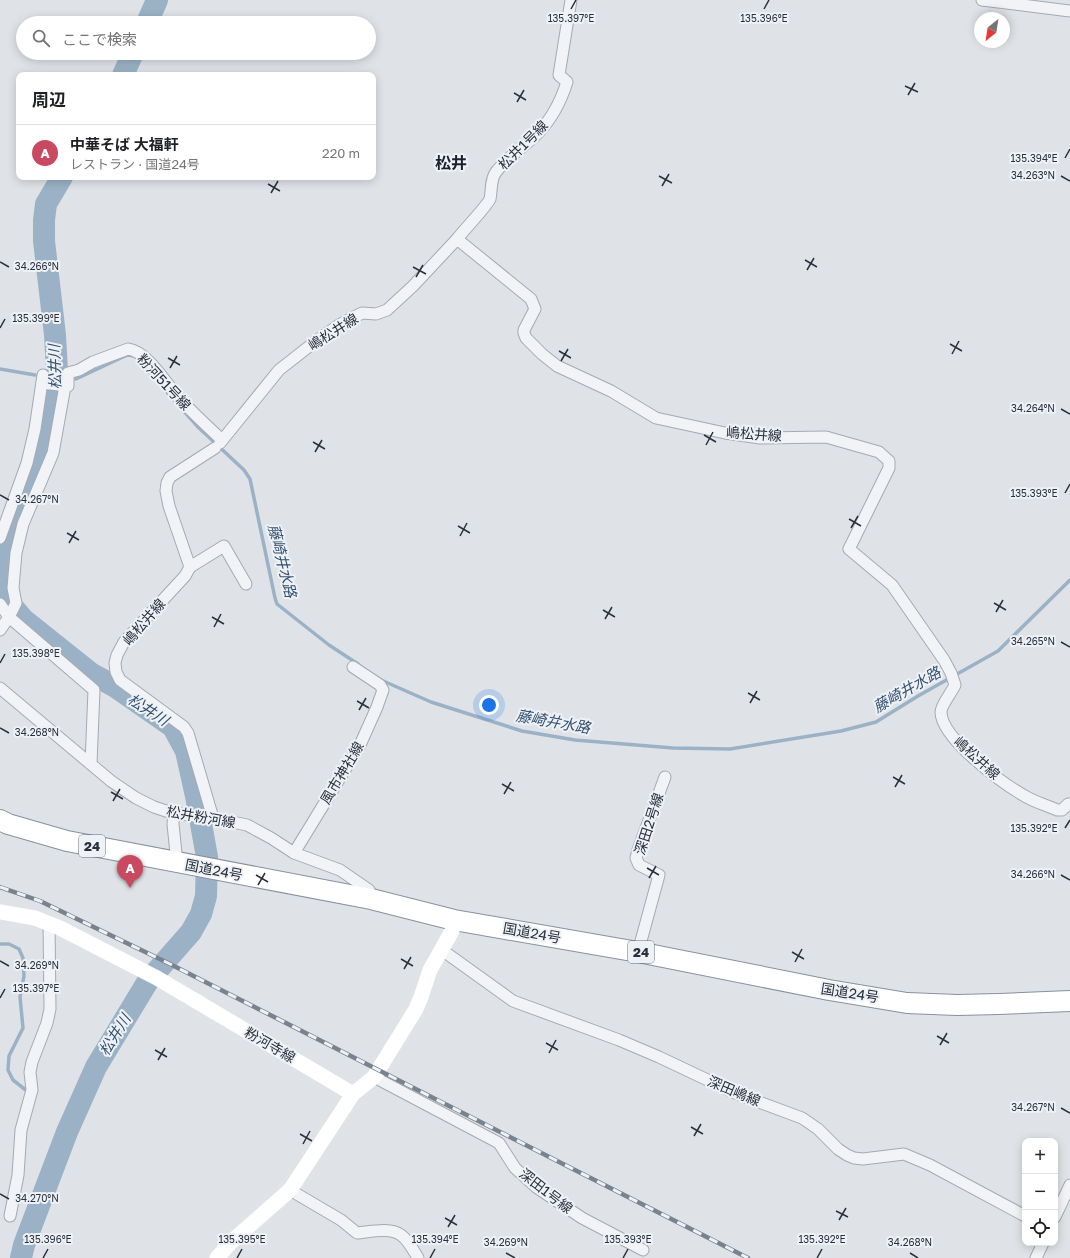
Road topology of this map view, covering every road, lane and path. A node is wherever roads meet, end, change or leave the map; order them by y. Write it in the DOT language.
graph roads {
  1 [pos="571,0"];
  2 [pos="982,0"];
  3 [pos="1070,11"];
  4 [pos="457,239"];
  5 [pos="66,386"];
  6 [pos="219,444"];
  7 [pos="0,538"];
  8 [pos="190,567"];
  9 [pos="246,584"];
  10 [pos="0,604"];
  11 [pos="10,616"];
  12 [pos="0,630"];
  13 [pos="353,667"];
  14 [pos="0,688"];
  15 [pos="91,764"];
  16 [pos="665,777"];
  17 [pos="1070,804"];
  18 [pos="177,814"];
  19 [pos="210,818"];
  20 [pos="0,820"];
  21 [pos="294,853"];
  22 [pos="181,863"];
  23 [pos="372,899"];
  24 [pos="0,912"];
  25 [pos="454,920"];
  26 [pos="49,923"];
  27 [pos="442,950"];
  28 [pos="638,952"];
  29 [pos="1070,1001"];
  30 [pos="374,1077"];
  31 [pos="353,1094"];
  32 [pos="1070,1185"];
  33 [pos="290,1190"];
  34 [pos="1058,1211"];
  35 [pos="1022,1214"];
  36 [pos="10,1216"];
  37 [pos="1042,1246"];
  38 [pos="643,1250"];
  39 [pos="218,1258"];
  40 [pos="418,1258"];
  41 [pos="1036,1258"];
  1 -- 4 [label="street, 松井1号線"];
  2 -- 3 [label="street"];
  4 -- 6 [label="street, 嶋松井線"];
  4 -- 17 [label="street, 嶋松井線"];
  5 -- 6 [label="street, 粉河51号線"];
  5 -- 7 [label="street"];
  5 -- 11 [label="street"];
  6 -- 8 [label="street, 嶋松井線"];
  8 -- 9 [label="street"];
  8 -- 19 [label="street, 嶋松井線"];
  10 -- 11 [label="street"];
  11 -- 12 [label="street"];
  11 -- 15 [label="street"];
  13 -- 21 [label="street, 風市神社線"];
  14 -- 15 [label="street, 松井粉河線"];
  15 -- 18 [label="street, 松井粉河線"];
  16 -- 28 [label="street, 深田2号線"];
  18 -- 19 [label="street, 松井粉河線"];
  18 -- 22 [label="street"];
  19 -- 21 [label="street, 松井粉河線"];
  20 -- 22 [label="highway, 国道24号 / 24"];
  21 -- 23 [label="street, 松井粉河線"];
  22 -- 23 [label="highway, 国道24号 / 24"];
  23 -- 25 [label="highway, 国道24号 / 24"];
  24 -- 26 [label="main road, 粉河寺線"];
  25 -- 27 [label="main road"];
  25 -- 28 [label="highway, 国道24号 / 24"];
  26 -- 31 [label="main road, 粉河寺線"];
  26 -- 36 [label="street"];
  27 -- 30 [label="main road"];
  27 -- 35 [label="street, 深田嶋線"];
  28 -- 29 [label="highway, 国道24号 / 24"];
  30 -- 31 [label="main road"];
  30 -- 38 [label="street, 深田1号線"];
  31 -- 33 [label="main road"];
  32 -- 34 [label="street"];
  33 -- 39 [label="main road"];
  33 -- 40 [label="street"];
  37 -- 41 [label="street"];
}
